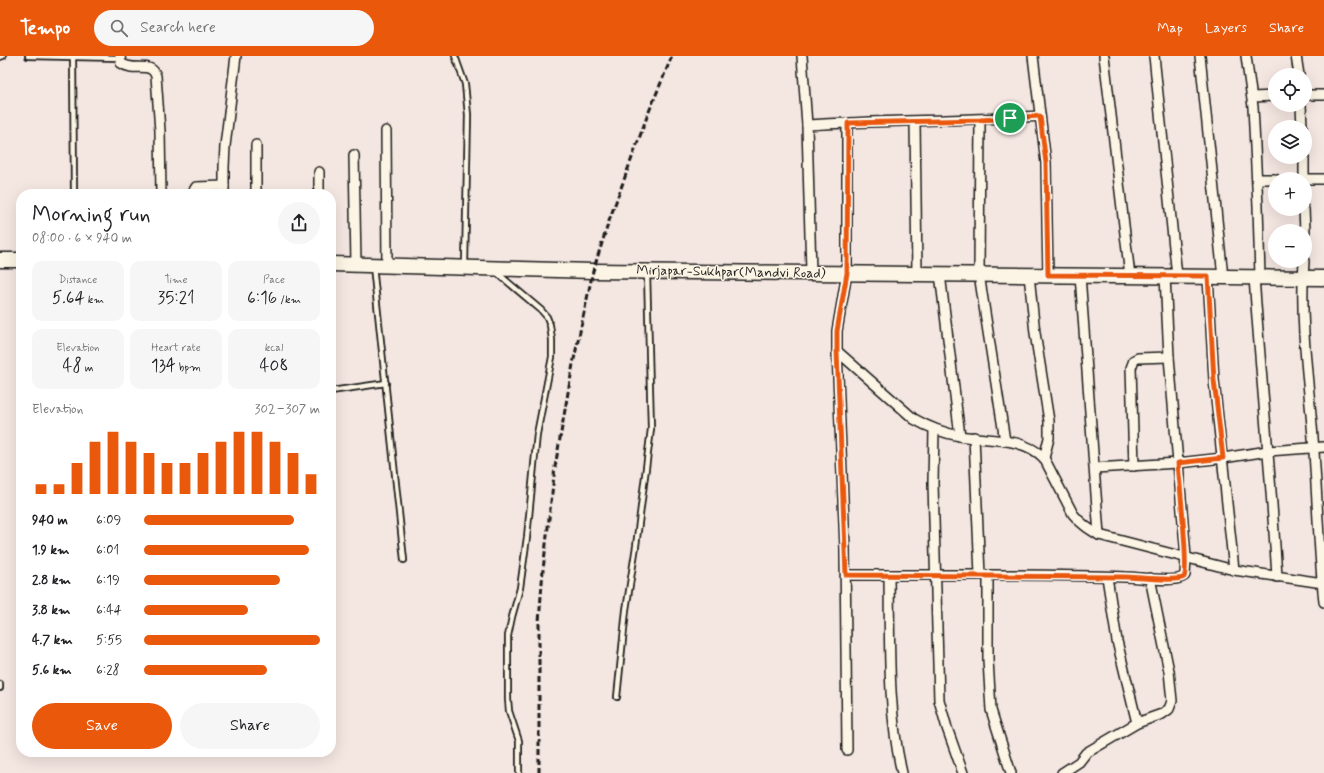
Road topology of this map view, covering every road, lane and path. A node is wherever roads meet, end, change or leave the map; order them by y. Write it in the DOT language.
graph roads {
  1 [pos="28,56"];
  2 [pos="236,56"];
  3 [pos="455,56"];
  4 [pos="802,56"];
  5 [pos="1032,56"];
  6 [pos="1104,56"];
  7 [pos="1154,56"];
  8 [pos="1200,56"];
  9 [pos="1246,56"];
  10 [pos="1296,56"];
  11 [pos="73,57"];
  12 [pos="120,57"];
  13 [pos="1298,68"];
  14 [pos="1312,95"];
  15 [pos="1324,95"];
  16 [pos="1252,96"];
  17 [pos="1268,96"];
  18 [pos="1040,116"];
  19 [pos="980,120"];
  20 [pos="915,122"];
  21 [pos="848,123"];
  22 [pos="807,125"];
  23 [pos="386,131"];
  24 [pos="256,145"];
  25 [pos="354,155"];
  26 [pos="319,172"];
  27 [pos="1257,179"];
  28 [pos="1268,179"];
  29 [pos="1312,179"];
  30 [pos="1324,179"];
  31 [pos="74,189"];
  32 [pos="161,189"];
  33 [pos="195,189"];
  34 [pos="215,189"];
  35 [pos="224,189"];
  36 [pos="256,189"];
  37 [pos="320,189"];
  38 [pos="0,260"];
  39 [pos="16,260"];
  40 [pos="336,264"];
  41 [pos="356,264"];
  42 [pos="380,265"];
  43 [pos="465,267"];
  44 [pos="490,268"];
  45 [pos="1304,268"];
  46 [pos="647,271"];
  47 [pos="811,272"];
  48 [pos="847,273"];
  49 [pos="917,274"];
  50 [pos="940,274"];
  51 [pos="979,274"];
  52 [pos="1029,275"];
  53 [pos="1048,275"];
  54 [pos="1080,275"];
  55 [pos="1130,276"];
  56 [pos="1171,276"];
  57 [pos="1208,276"];
  58 [pos="1223,277"];
  59 [pos="1257,277"];
  60 [pos="1303,278"];
  61 [pos="1324,278"];
  62 [pos="837,351"];
  63 [pos="1169,357"];
  64 [pos="386,383"];
  65 [pos="336,390"];
  66 [pos="934,429"];
  67 [pos="960,436"];
  68 [pos="974,437"];
  69 [pos="1005,441"];
  70 [pos="1324,447"];
  71 [pos="1314,448"];
  72 [pos="1268,451"];
  73 [pos="1044,458"];
  74 [pos="1223,458"];
  75 [pos="1178,463"];
  76 [pos="1134,466"];
  77 [pos="1095,468"];
  78 [pos="1099,535"];
  79 [pos="1186,558"];
  80 [pos="404,560"];
  81 [pos="1234,570"];
  82 [pos="846,575"];
  83 [pos="889,575"];
  84 [pos="936,575"];
  85 [pos="984,575"];
  86 [pos="1107,577"];
  87 [pos="1277,577"];
  88 [pos="1150,578"];
  89 [pos="1323,583"];
  90 [pos="1324,602"];
  91 [pos="0,684"];
  92 [pos="0,688"];
  93 [pos="617,697"];
  94 [pos="1137,723"];
  95 [pos="847,750"];
  96 [pos="1073,770"];
  97 [pos="519,773"];
  98 [pos="902,773"];
  99 [pos="963,773"];
  100 [pos="1011,773"];
  101 [pos="1062,773"];
  1 -- 11 [label="lane"];
  2 -- 35 [label="street"];
  3 -- 43 [label="lane"];
  4 -- 22 [label="street"];
  5 -- 18 [label="street"];
  6 -- 55 [label="street"];
  7 -- 56 [label="street"];
  8 -- 58 [label="street"];
  9 -- 16 [label="street"];
  10 -- 13 [label="street"];
  11 -- 12 [label="lane"];
  11 -- 31 [label="lane"];
  12 -- 32 [label="street"];
  14 -- 15 [label="street"];
  16 -- 17 [label="street"];
  16 -- 27 [label="street"];
  18 -- 19 [label="street"];
  18 -- 53 [label="street"];
  19 -- 20 [label="street"];
  19 -- 51 [label="street"];
  20 -- 21 [label="street"];
  20 -- 49 [label="street"];
  21 -- 22 [label="street"];
  21 -- 48 [label="street"];
  22 -- 47 [label="street"];
  23 -- 42 [label="street"];
  24 -- 36 [label="street"];
  25 -- 41 [label="street"];
  26 -- 37 [label="street"];
  27 -- 28 [label="street"];
  27 -- 59 [label="street"];
  29 -- 30 [label="street"];
  33 -- 34 [label="street"];
  38 -- 39 [label="main road"];
  40 -- 41 [label="main road, Mirjapar-Sukhpar(Mandvi Road)"];
  41 -- 42 [label="main road, Mirjapar-Sukhpar(Mandvi Road)"];
  42 -- 43 [label="main road, Mirjapar-Sukhpar(Mandvi Road)"];
  42 -- 64 [label="lane"];
  43 -- 44 [label="main road, Mirjapar-Sukhpar(Mandvi Road)"];
  44 -- 46 [label="main road, Mirjapar-Sukhpar(Mandvi Road)"];
  44 -- 97 [label="lane"];
  45 -- 60 [label="street"];
  46 -- 47 [label="main road, Mirjapar-Sukhpar(Mandvi Road)"];
  46 -- 93 [label="lane"];
  47 -- 48 [label="main road, Mirjapar-Sukhpar(Mandvi Road)"];
  48 -- 49 [label="main road, Mirjapar-Sukhpar(Mandvi Road)"];
  48 -- 62 [label="street"];
  49 -- 50 [label="main road, Mirjapar-Sukhpar(Mandvi Road)"];
  50 -- 51 [label="main road, Mirjapar-Sukhpar(Mandvi Road)"];
  50 -- 67 [label="street"];
  51 -- 52 [label="main road, Mirjapar-Sukhpar(Mandvi Road)"];
  51 -- 69 [label="street"];
  52 -- 53 [label="main road, Mirjapar-Sukhpar(Mandvi Road)"];
  52 -- 73 [label="street"];
  53 -- 54 [label="main road, Mirjapar-Sukhpar(Mandvi Road)"];
  54 -- 55 [label="main road, Mirjapar-Sukhpar(Mandvi Road)"];
  54 -- 77 [label="street"];
  55 -- 56 [label="main road, Mirjapar-Sukhpar(Mandvi Road)"];
  56 -- 57 [label="main road, Mirjapar-Sukhpar(Mandvi Road)"];
  56 -- 63 [label="street"];
  57 -- 58 [label="main road, Mirjapar-Sukhpar(Mandvi Road)"];
  57 -- 74 [label="street"];
  58 -- 59 [label="main road, Mirjapar-Sukhpar(Mandvi Road)"];
  59 -- 60 [label="main road, Mirjapar-Sukhpar(Mandvi Road)"];
  59 -- 72 [label="street"];
  60 -- 61 [label="main road, Mirjapar-Sukhpar(Mandvi Road)"];
  60 -- 71 [label="street"];
  62 -- 66 [label="street"];
  62 -- 82 [label="street"];
  63 -- 75 [label="street"];
  63 -- 76 [label="street"];
  64 -- 65 [label="lane"];
  64 -- 80 [label="lane"];
  66 -- 67 [label="street"];
  66 -- 84 [label="street"];
  67 -- 68 [label="street"];
  68 -- 69 [label="street"];
  68 -- 85 [label="street"];
  69 -- 73 [label="street"];
  70 -- 71 [label="street"];
  71 -- 72 [label="street"];
  71 -- 89 [label="street"];
  72 -- 74 [label="street"];
  72 -- 87 [label="street"];
  73 -- 78 [label="street"];
  74 -- 75 [label="street"];
  74 -- 81 [label="street"];
  75 -- 76 [label="street"];
  75 -- 79 [label="street"];
  76 -- 77 [label="street"];
  77 -- 78 [label="street"];
  78 -- 79 [label="street"];
  79 -- 81 [label="street"];
  79 -- 88 [label="street"];
  81 -- 87 [label="street"];
  82 -- 83 [label="street"];
  82 -- 95 [label="street"];
  83 -- 84 [label="street"];
  83 -- 98 [label="street"];
  84 -- 85 [label="street"];
  84 -- 99 [label="street"];
  85 -- 86 [label="street"];
  85 -- 100 [label="street"];
  86 -- 88 [label="street"];
  86 -- 94 [label="street"];
  87 -- 89 [label="street"];
  88 -- 94 [label="street"];
  89 -- 90 [label="street"];
  91 -- 92 [label="lane"];
  94 -- 96 [label="street"];
  96 -- 101 [label="street"];
}
